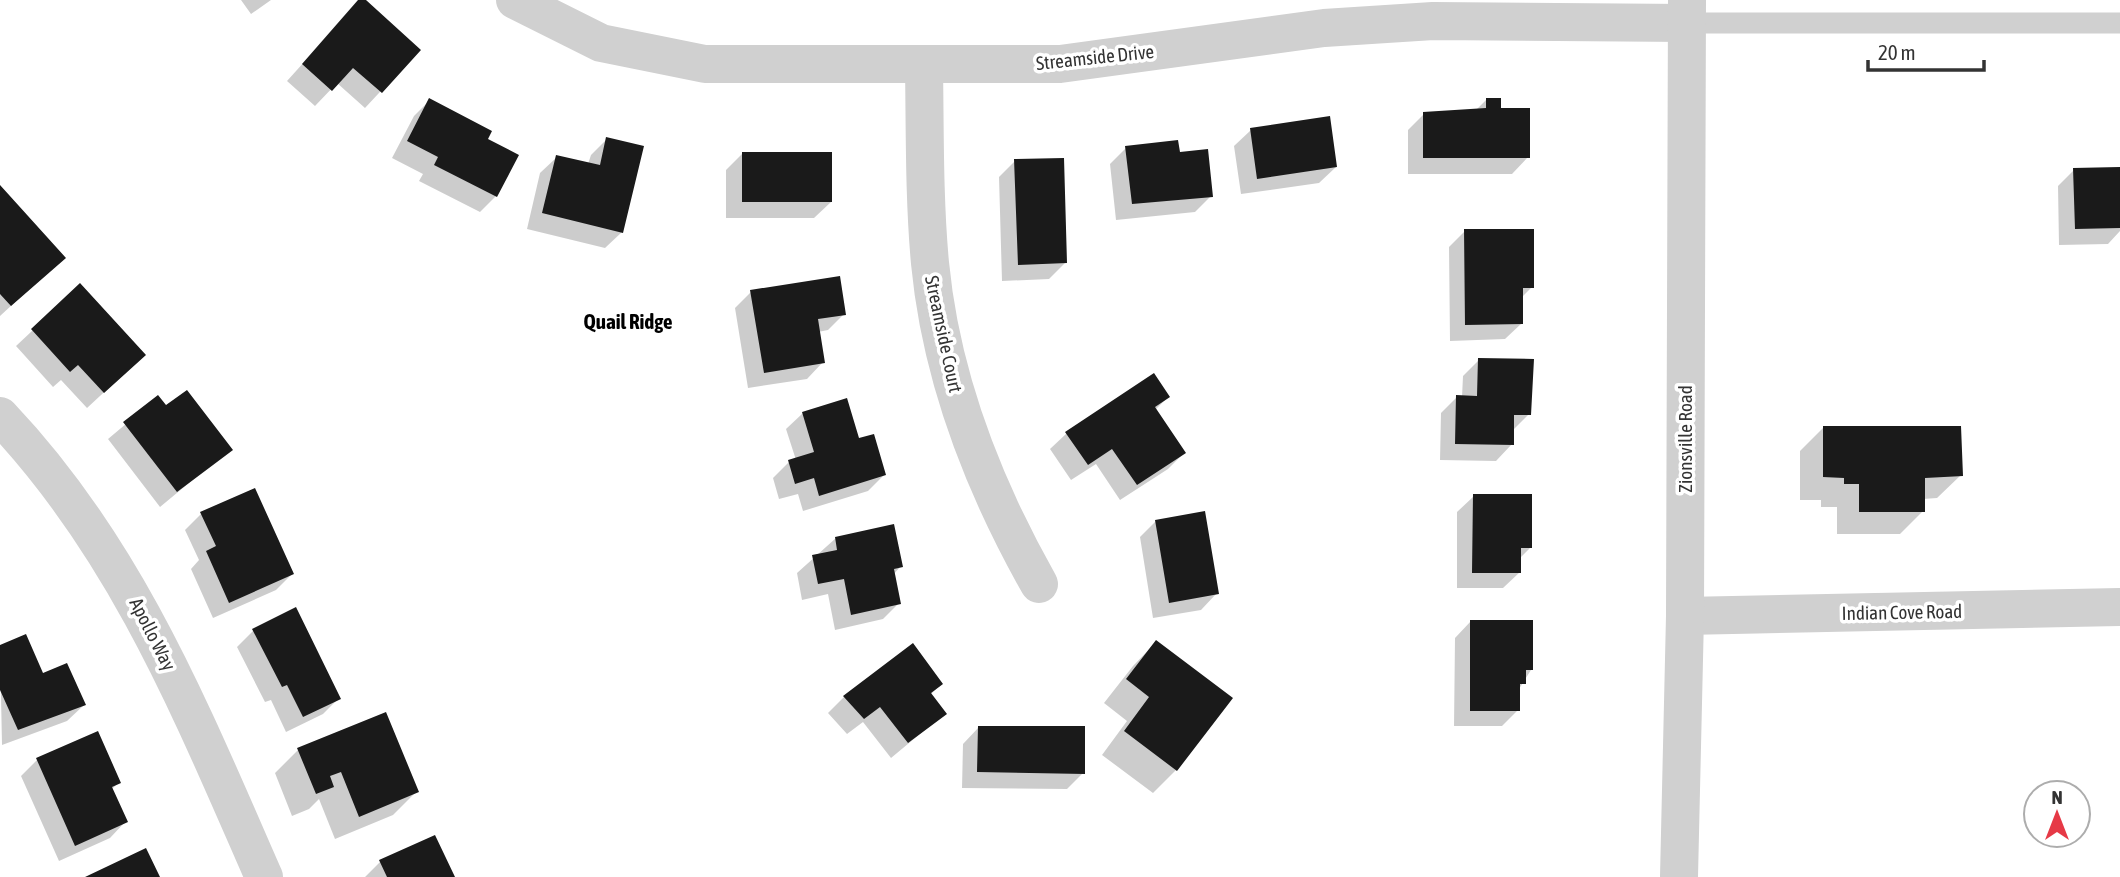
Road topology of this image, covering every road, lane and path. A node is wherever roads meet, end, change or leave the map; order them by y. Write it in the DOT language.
graph roads {
  1 [pos="515,0"];
  2 [pos="1687,11"];
  3 [pos="2120,23"];
  4 [pos="924,66"];
  5 [pos="0,416"];
  6 [pos="1039,584"];
  7 [pos="2120,607"];
  8 [pos="1685,616"];
  9 [pos="264,877"];
  10 [pos="1679,877"];
  1 -- 4 [label="street, Streamside Drive"];
  2 -- 3 [label="lane"];
  2 -- 4 [label="street, Streamside Drive"];
  2 -- 8 [label="street, Zionsville Road"];
  4 -- 6 [label="street, Streamside Court"];
  5 -- 9 [label="street, Apollo Way"];
  7 -- 8 [label="street, Indian Cove Road"];
  8 -- 10 [label="street, Zionsville Road"];
}
